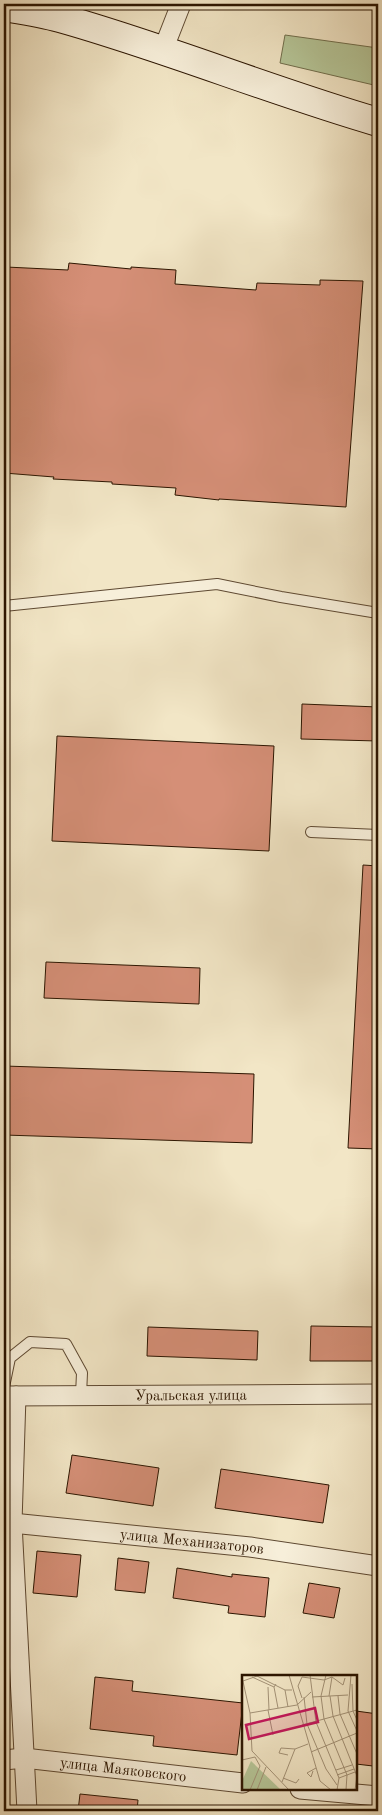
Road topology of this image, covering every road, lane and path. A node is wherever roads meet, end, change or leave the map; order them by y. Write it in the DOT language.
graph roads {
  1 [pos="181,4"];
  2 [pos="4,7"];
  3 [pos="163,50"];
  4 [pos="378,122"];
  5 [pos="4,606"];
  6 [pos="378,613"];
  7 [pos="311,832"];
  8 [pos="378,835"];
  9 [pos="8,1393"];
  10 [pos="378,1394"];
  11 [pos="81,1395"];
  12 [pos="8,1523"];
  13 [pos="378,1566"];
  14 [pos="24,1758"];
  15 [pos="4,1760"];
  16 [pos="242,1783"];
  17 [pos="311,1790"];
  18 [pos="378,1796"];
  19 [pos="27,1811"];
  1 -- 3 [label="street"];
  2 -- 3 [label="main road"];
  3 -- 4 [label="main road"];
  5 -- 6 [label="lane"];
  7 -- 8 [label="lane"];
  9 -- 11 [label="street, Уральская улица"];
  9 -- 11 [label="lane"];
  9 -- 12 [label="street"];
  10 -- 11 [label="street, Уральская улица"];
  12 -- 13 [label="street, улица Механизаторов"];
  12 -- 14 [label="street"];
  14 -- 15 [label="street, улица Маяковского"];
  14 -- 16 [label="street, улица Маяковского"];
  14 -- 19 [label="street"];
  17 -- 18 [label="street"];
}
